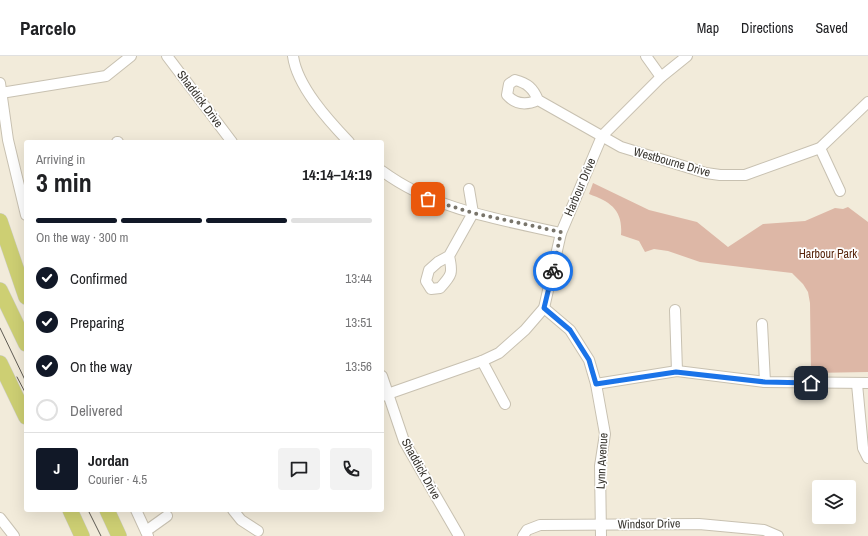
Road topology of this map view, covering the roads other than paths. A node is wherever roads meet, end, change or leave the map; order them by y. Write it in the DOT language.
graph roads {
  1 [pos="167,56"];
  2 [pos="293,56"];
  3 [pos="646,56"];
  4 [pos="687,56"];
  5 [pos="128,57"];
  6 [pos="661,77"];
  7 [pos="1,88"];
  8 [pos="538,100"];
  9 [pos="868,102"];
  10 [pos="602,136"];
  11 [pos="230,140"];
  12 [pos="347,140"];
  13 [pos="820,148"];
  14 [pos="384,172"];
  15 [pos="469,189"];
  16 [pos="840,191"];
  17 [pos="24,200"];
  18 [pos="473,213"];
  19 [pos="0,221"];
  20 [pos="561,232"];
  21 [pos="449,256"];
  22 [pos="0,290"];
  23 [pos="24,291"];
  24 [pos="544,308"];
  25 [pos="675,310"];
  26 [pos="762,324"];
  27 [pos="24,340"];
  28 [pos="482,362"];
  29 [pos="0,364"];
  30 [pos="676,372"];
  31 [pos="765,382"];
  32 [pos="868,383"];
  33 [pos="596,384"];
  34 [pos="857,384"];
  35 [pos="0,385"];
  36 [pos="384,386"];
  37 [pos="386,396"];
  38 [pos="505,404"];
  39 [pos="24,413"];
  40 [pos="24,425"];
  41 [pos="868,458"];
  42 [pos="71,512"];
  43 [pos="108,512"];
  44 [pos="137,512"];
  45 [pos="235,512"];
  46 [pos="167,516"];
  47 [pos="0,518"];
  48 [pos="600,525"];
  49 [pos="258,531"];
  50 [pos="147,534"];
  51 [pos="14,536"];
  52 [pos="82,536"];
  53 [pos="119,536"];
  54 [pos="459,536"];
  55 [pos="523,536"];
  56 [pos="601,536"];
  57 [pos="778,536"];
  1 -- 11 [label="street, Shaddick Drive"];
  2 -- 12 [label="street"];
  3 -- 6 [label="street"];
  4 -- 6 [label="street, Harbour Drive"];
  5 -- 7 [label="street"];
  6 -- 10 [label="street, Harbour Drive"];
  7 -- 17 [label="street"];
  8 -- 10 [label="street, Westbourne Drive"];
  9 -- 13 [label="street, Westbourne Drive"];
  10 -- 13 [label="street, Westbourne Drive"];
  10 -- 20 [label="street, Harbour Drive"];
  13 -- 16 [label="street"];
  14 -- 18 [label="street"];
  15 -- 18 [label="street"];
  18 -- 20 [label="street"];
  18 -- 21 [label="street"];
  19 -- 23 [label="highway"];
  20 -- 24 [label="street, Harbour Drive"];
  22 -- 27 [label="highway"];
  24 -- 28 [label="street, Harbour Drive"];
  24 -- 33 [label="street, Lynn Avenue"];
  25 -- 30 [label="street"];
  26 -- 31 [label="street"];
  28 -- 37 [label="street, Harbour Drive"];
  28 -- 38 [label="street"];
  29 -- 39 [label="highway"];
  30 -- 31 [label="street"];
  30 -- 33 [label="street"];
  31 -- 34 [label="street"];
  32 -- 34 [label="street"];
  33 -- 48 [label="street, Lynn Avenue"];
  34 -- 41 [label="street"];
  35 -- 40 [label="highway"];
  36 -- 37 [label="street, Shaddick Drive"];
  37 -- 54 [label="street, Shaddick Drive"];
  42 -- 52 [label="highway"];
  43 -- 53 [label="highway"];
  44 -- 50 [label="street"];
  45 -- 49 [label="street"];
  46 -- 50 [label="street"];
  47 -- 51 [label="street"];
  48 -- 55 [label="street, Windsor Drive"];
  48 -- 56 [label="street, Lynn Avenue"];
  48 -- 57 [label="street, Windsor Drive"];
}
